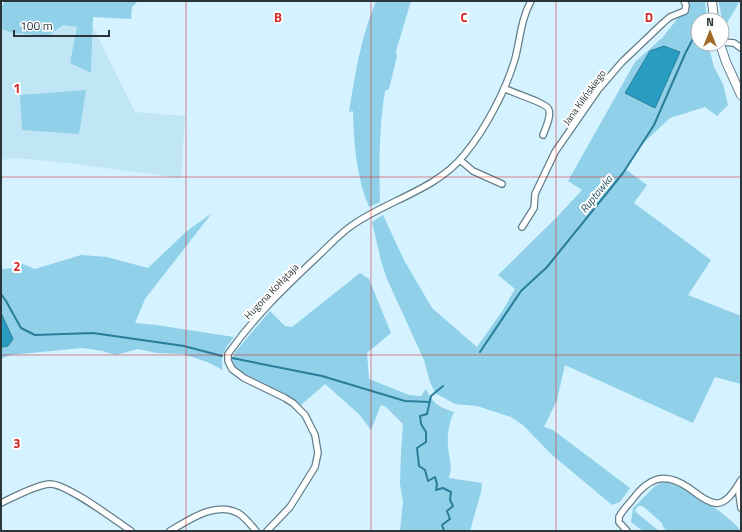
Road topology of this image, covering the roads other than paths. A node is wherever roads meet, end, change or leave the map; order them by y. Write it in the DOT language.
graph roads {
  1 [pos="531,1"];
  2 [pos="684,1"];
  3 [pos="712,1"];
  4 [pos="713,12"];
  5 [pos="730,44"];
  6 [pos="741,48"];
  7 [pos="723,52"];
  8 [pos="504,88"];
  9 [pos="741,95"];
  10 [pos="543,134"];
  11 [pos="460,160"];
  12 [pos="502,184"];
  13 [pos="522,226"];
  14 [pos="741,480"];
  15 [pos="1,503"];
  16 [pos="741,508"];
  17 [pos="131,531"];
  18 [pos="170,531"];
  19 [pos="256,531"];
  20 [pos="267,531"];
  21 [pos="627,531"];
  1 -- 8 [label="street, Hugona Kołłątaja"];
  2 -- 13 [label="street, Jana Kilińskiego"];
  3 -- 4 [label="main road"];
  5 -- 6 [label="street"];
  7 -- 9 [label="main road"];
  8 -- 10 [label="street"];
  8 -- 11 [label="street, Hugona Kołłątaja"];
  11 -- 12 [label="street"];
  11 -- 20 [label="street, Hugona Kołłątaja"];
  14 -- 16 [label="street"];
  14 -- 21 [label="street"];
  15 -- 17 [label="street"];
  18 -- 19 [label="street"];
}
